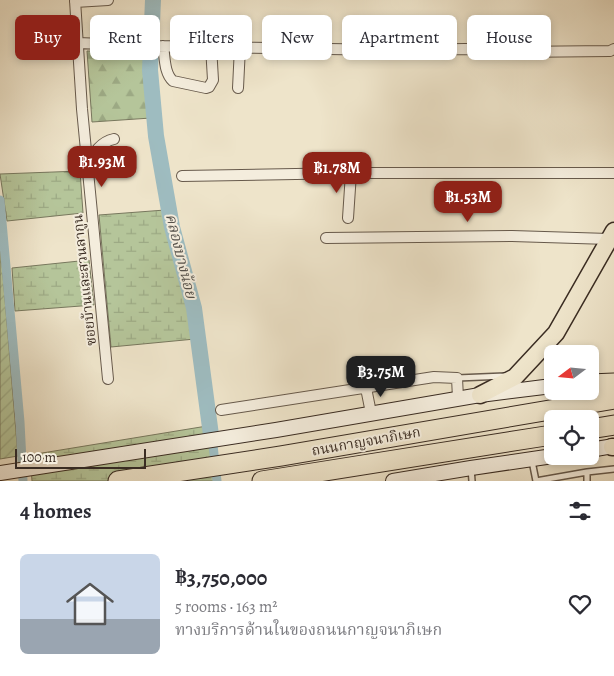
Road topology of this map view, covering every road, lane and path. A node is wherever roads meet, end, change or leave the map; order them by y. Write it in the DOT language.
graph roads {
  1 [pos="108,0"];
  2 [pos="75,1"];
  3 [pos="76,15"];
  4 [pos="252,47"];
  5 [pos="160,49"];
  6 [pos="612,51"];
  7 [pos="79,60"];
  8 [pos="211,60"];
  9 [pos="239,60"];
  10 [pos="238,88"];
  11 [pos="114,139"];
  12 [pos="87,165"];
  13 [pos="351,172"];
  14 [pos="614,173"];
  15 [pos="182,176"];
  16 [pos="348,218"];
  17 [pos="612,235"];
  18 [pos="326,238"];
  19 [pos="614,374"];
  20 [pos="515,377"];
  21 [pos="599,377"];
  22 [pos="457,378"];
  23 [pos="108,379"];
  24 [pos="614,383"];
  25 [pos="599,384"];
  26 [pos="544,387"];
  27 [pos="366,388"];
  28 [pos="480,395"];
  29 [pos="458,398"];
  30 [pos="614,399"];
  31 [pos="221,410"];
  32 [pos="370,413"];
  33 [pos="614,425"];
  34 [pos="599,428"];
  35 [pos="599,434"];
  36 [pos="544,436"];
  37 [pos="614,443"];
  38 [pos="599,447"];
  39 [pos="544,458"];
  40 [pos="532,460"];
  41 [pos="614,469"];
  42 [pos="587,472"];
  43 [pos="0,473"];
  44 [pos="472,474"];
  45 [pos="118,481"];
  46 [pos="262,481"];
  47 [pos="394,481"];
  48 [pos="587,481"];
  1 -- 2 [label="street"];
  2 -- 3 [label="street, ซอยบ้านและสวนลากูน"];
  4 -- 6 [label="street"];
  5 -- 8 [label="street"];
  7 -- 12 [label="street, ซอยบ้านและสวนลากูน"];
  9 -- 10 [label="street"];
  11 -- 12 [label="street"];
  12 -- 23 [label="street, ซอยบ้านและสวนลากูน"];
  13 -- 14 [label="street"];
  13 -- 15 [label="street"];
  13 -- 16 [label="street"];
  17 -- 18 [label="street"];
  17 -- 20 [label="main road"];
  19 -- 21 [label="main road"];
  20 -- 22 [label="lane"];
  20 -- 28 [label="main road"];
  22 -- 27 [label="street"];
  22 -- 29 [label="street"];
  24 -- 25 [label="highway"];
  26 -- 28 [label="main road"];
  27 -- 31 [label="street"];
  27 -- 32 [label="street"];
  28 -- 29 [label="main road"];
  29 -- 32 [label="main road"];
  30 -- 45 [label="highway, ถนนกาญจนาภิเษก"];
  32 -- 43 [label="main road"];
  33 -- 34 [label="highway"];
  35 -- 37 [label="highway"];
  36 -- 46 [label="highway, ถนนกาญจนาภิเษก"];
  37 -- 38 [label="main road"];
  39 -- 40 [label="main road"];
  40 -- 42 [label="lane"];
  40 -- 44 [label="main road"];
  41 -- 42 [label="lane"];
  42 -- 48 [label="lane"];
  44 -- 47 [label="main road"];
}
